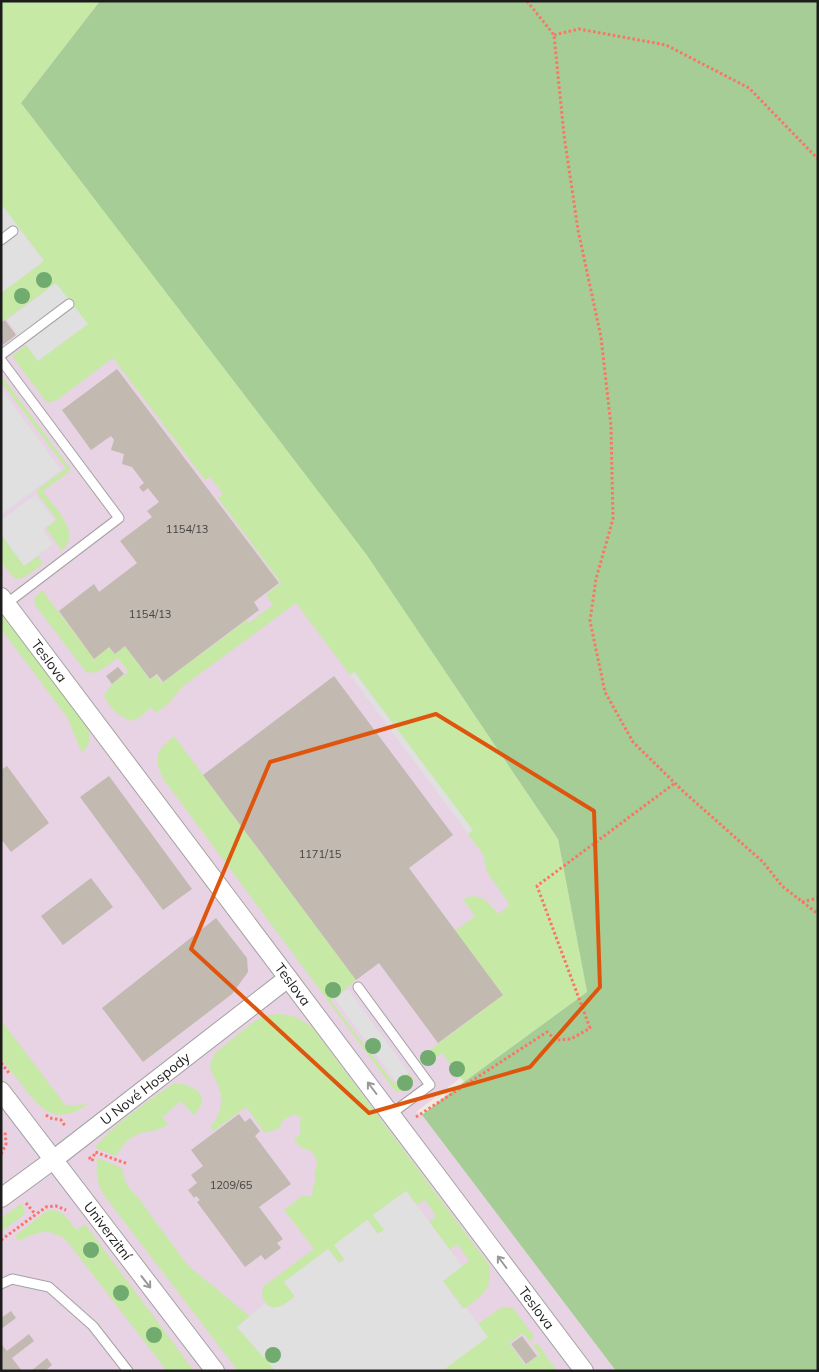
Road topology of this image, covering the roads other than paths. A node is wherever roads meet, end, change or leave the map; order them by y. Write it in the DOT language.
graph roads {
  1 [pos="13,231"];
  2 [pos="1,240"];
  3 [pos="69,304"];
  4 [pos="1,355"];
  5 [pos="1,360"];
  6 [pos="4,601"];
  7 [pos="288,978"];
  8 [pos="358,986"];
  9 [pos="1,1091"];
  10 [pos="396,1120"];
  11 [pos="53,1160"];
  12 [pos="1,1198"];
  13 [pos="1,1284"];
  14 [pos="128,1371"];
  15 [pos="215,1371"];
  16 [pos="584,1371"];
  1 -- 2 [label="lane"];
  3 -- 4 [label="lane"];
  5 -- 6 [label="lane"];
  6 -- 7 [label="street, Teslova"];
  10 -- 7 [label="street, Teslova, one-way"];
  7 -- 11 [label="street, U Nové Hospody"];
  8 -- 10 [label="lane"];
  9 -- 11 [label="street, Univerzitní"];
  16 -- 10 [label="street, Teslova, one-way"];
  11 -- 12 [label="street, U Nové Hospody"];
  11 -- 15 [label="street, Univerzitní, one-way"];
  13 -- 14 [label="lane"];
}
